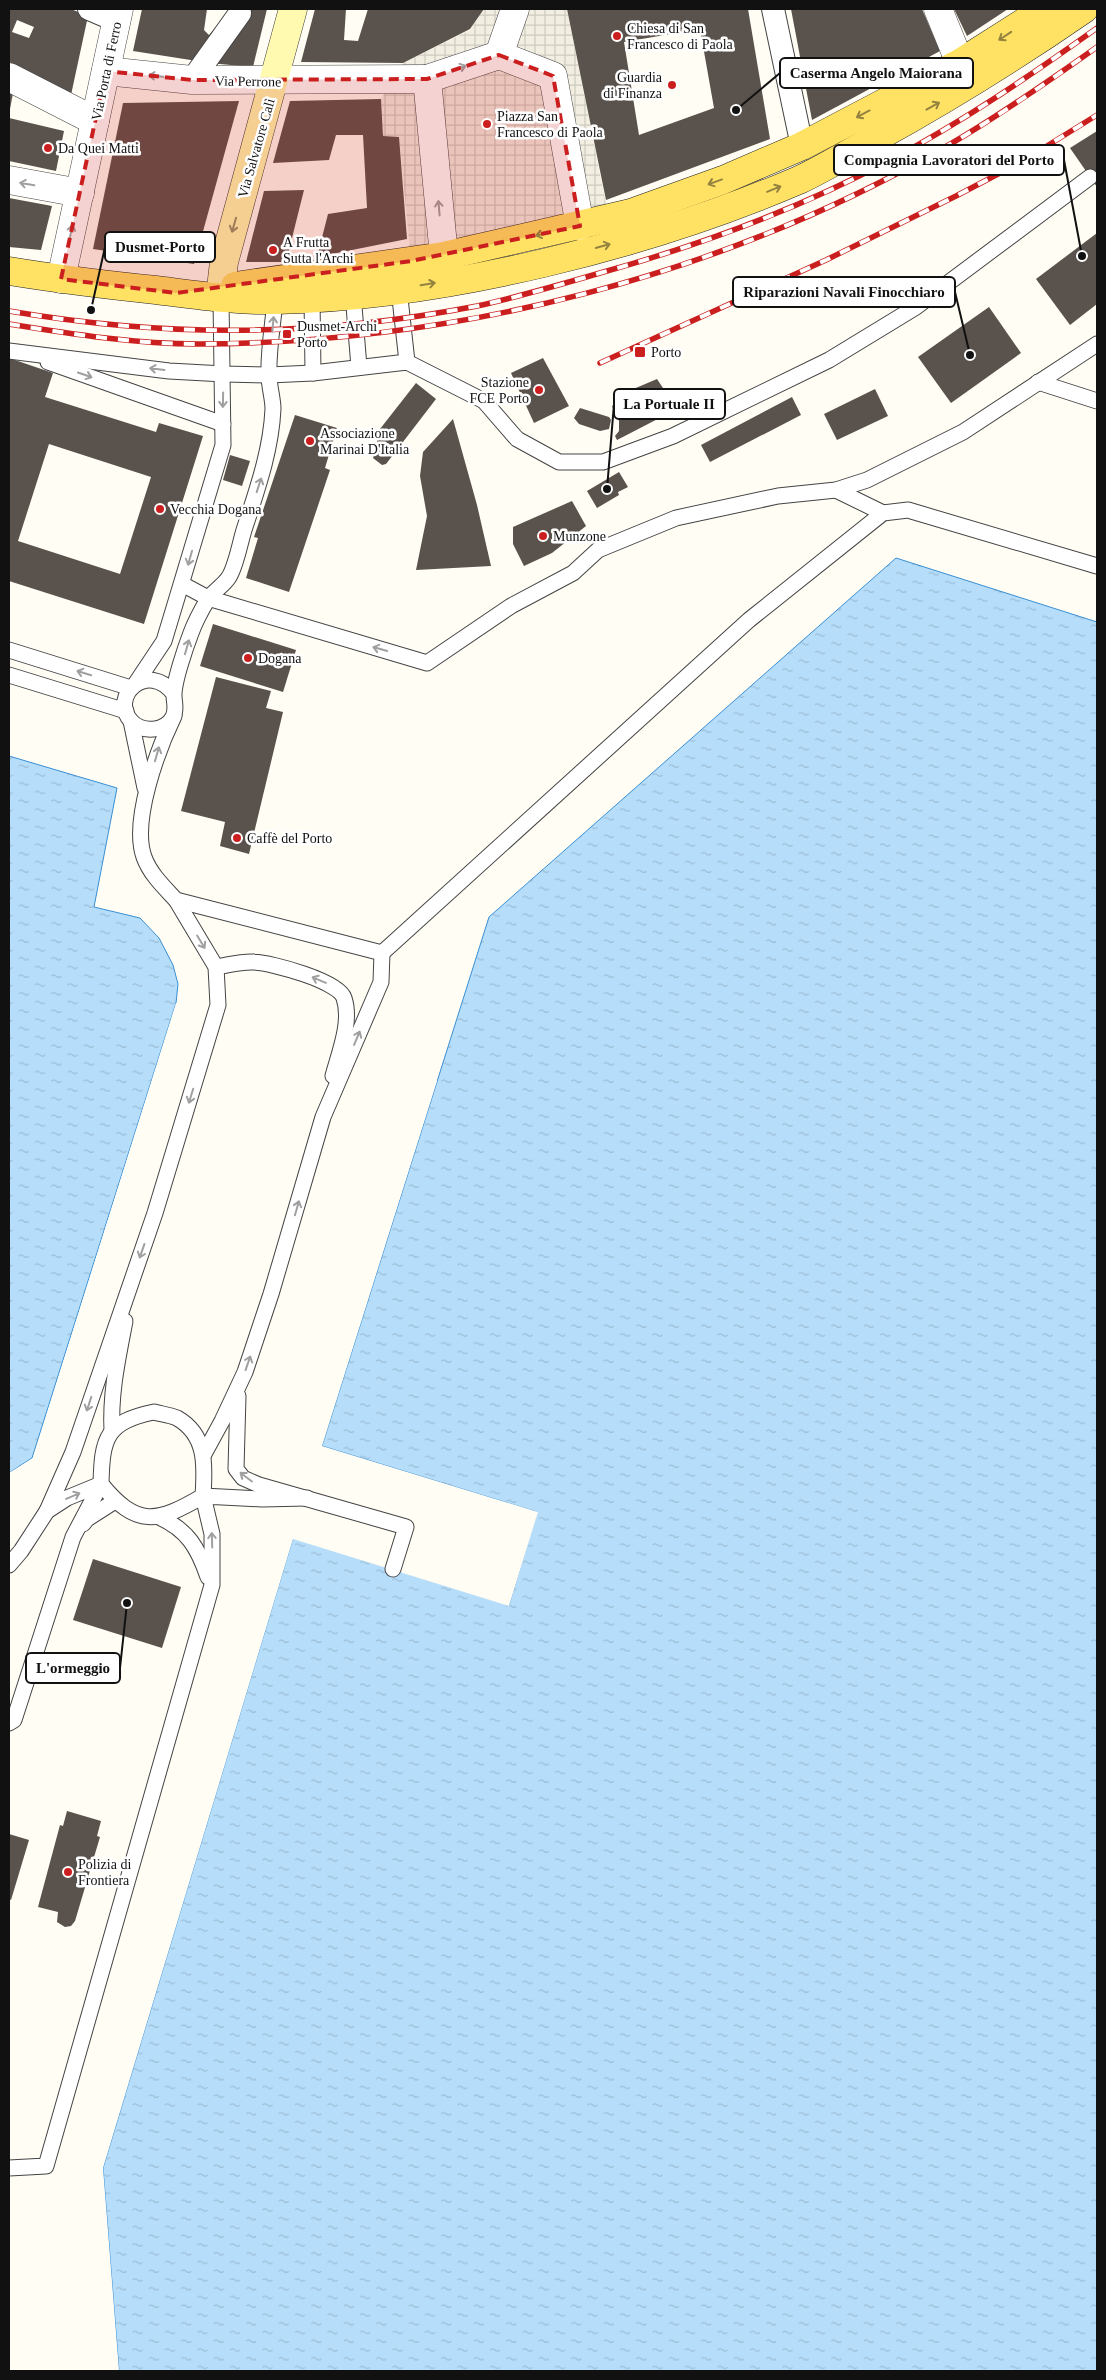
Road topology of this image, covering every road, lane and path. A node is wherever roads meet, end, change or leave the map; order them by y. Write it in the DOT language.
graph roads {
  1 [pos="89,9"];
  2 [pos="294,9"];
  3 [pos="515,9"];
  4 [pos="774,9"];
  5 [pos="938,9"];
  6 [pos="1045,9"];
  7 [pos="1084,9"];
  8 [pos="240,13"];
  9 [pos="118,15"];
  10 [pos="499,55"];
  11 [pos="960,63"];
  12 [pos="106,71"];
  13 [pos="9,77"];
  14 [pos="427,79"];
  15 [pos="192,80"];
  16 [pos="274,81"];
  17 [pos="95,121"];
  18 [pos="802,146"];
  19 [pos="1090,177"];
  20 [pos="9,180"];
  21 [pos="80,193"];
  22 [pos="580,226"];
  23 [pos="444,256"];
  24 [pos="9,271"];
  25 [pos="61,279"];
  26 [pos="399,289"];
  27 [pos="221,294"];
  28 [pos="353,294"];
  29 [pos="312,298"];
  30 [pos="275,300"];
  31 [pos="1097,344"];
  32 [pos="16,352"];
  33 [pos="407,362"];
  34 [pos="359,366"];
  35 [pos="313,373"];
  36 [pos="224,374"];
  37 [pos="269,376"];
  38 [pos="1038,382"];
  39 [pos="1097,401"];
  40 [pos="223,424"];
  41 [pos="836,490"];
  42 [pos="883,514"];
  43 [pos="1097,566"];
  44 [pos="182,584"];
  45 [pos="208,598"];
  46 [pos="9,650"];
  47 [pos="9,675"];
  48 [pos="133,686"];
  49 [pos="174,694"];
  50 [pos="128,716"];
  51 [pos="174,716"];
  52 [pos="146,794"];
  53 [pos="176,900"];
  54 [pos="382,953"];
  55 [pos="216,967"];
  56 [pos="324,1117"];
  57 [pos="134,1271"];
  58 [pos="238,1387"];
  59 [pos="112,1431"];
  60 [pos="204,1454"];
  61 [pos="101,1484"];
  62 [pos="203,1496"];
  63 [pos="308,1498"];
  64 [pos="115,1501"];
  65 [pos="46,1511"];
  66 [pos="159,1517"];
  67 [pos="73,1537"];
  68 [pos="9,1565"];
  69 [pos="393,1569"];
  70 [pos="212,1585"];
  71 [pos="9,1723"];
  72 [pos="9,2168"];
  1 -- 9 [label="street"];
  2 -- 16 [label="main road, Via Salvatore Calì"];
  3 -- 10 [label="street"];
  4 -- 18 [label="street"];
  5 -- 11 [label="street"];
  6 -- 11 [label="main road, one-way"];
  26 -- 7 [label="main road, one-way"];
  8 -- 15 [label="street"];
  9 -- 12 [label="street, Via Porta di Ferro"];
  14 -- 10 [label="street, Via Perrone, one-way"];
  10 -- 22 [label="street"];
  11 -- 18 [label="main road, one-way"];
  15 -- 12 [label="street, Via Perrone, one-way"];
  12 -- 17 [label="street, Via Porta di Ferro"];
  13 -- 17 [label="street"];
  14 -- 16 [label="street, Via Perrone"];
  23 -- 14 [label="street, one-way"];
  15 -- 16 [label="street, Via Perrone"];
  16 -- 27 [label="main road, Via Salvatore Calì, one-way"];
  17 -- 21 [label="street, Via Porta di Ferro"];
  18 -- 22 [label="main road, one-way"];
  19 -- 33 [label="lane"];
  21 -- 20 [label="street, one-way"];
  25 -- 21 [label="street, Via Porta di Ferro, one-way"];
  22 -- 23 [label="main road, one-way"];
  23 -- 27 [label="main road"];
  24 -- 25 [label="main road"];
  25 -- 27 [label="main road"];
  26 -- 28 [label="main road"];
  26 -- 33 [label="lane"];
  27 -- 30 [label="main road"];
  27 -- 36 [label="lane"];
  28 -- 29 [label="main road"];
  28 -- 34 [label="lane"];
  29 -- 30 [label="main road"];
  29 -- 35 [label="lane"];
  37 -- 30 [label="lane, one-way"];
  31 -- 38 [label="lane"];
  36 -- 32 [label="lane, one-way"];
  32 -- 40 [label="lane, one-way"];
  33 -- 34 [label="lane"];
  34 -- 35 [label="lane"];
  35 -- 37 [label="lane"];
  36 -- 37 [label="lane"];
  36 -- 40 [label="lane, one-way"];
  45 -- 37 [label="lane, one-way"];
  38 -- 39 [label="lane"];
  38 -- 41 [label="lane"];
  40 -- 44 [label="lane, one-way"];
  41 -- 42 [label="lane"];
  41 -- 45 [label="lane, one-way"];
  42 -- 43 [label="lane"];
  42 -- 54 [label="lane"];
  44 -- 45 [label="lane"];
  44 -- 48 [label="lane"];
  49 -- 45 [label="lane, one-way"];
  48 -- 46 [label="lane, one-way"];
  47 -- 50 [label="lane"];
  48 -- 49 [label="lane"];
  48 -- 50 [label="lane"];
  49 -- 51 [label="lane"];
  50 -- 51 [label="lane"];
  50 -- 52 [label="lane"];
  52 -- 51 [label="lane, one-way"];
  52 -- 53 [label="lane"];
  53 -- 54 [label="lane"];
  53 -- 55 [label="lane, one-way"];
  56 -- 54 [label="lane, one-way"];
  56 -- 55 [label="lane, one-way"];
  55 -- 57 [label="lane, one-way"];
  58 -- 56 [label="lane, one-way"];
  57 -- 59 [label="lane"];
  57 -- 65 [label="lane, one-way"];
  58 -- 60 [label="lane"];
  63 -- 58 [label="lane, one-way"];
  59 -- 60 [label="lane"];
  59 -- 61 [label="lane"];
  60 -- 62 [label="lane"];
  61 -- 64 [label="lane"];
  65 -- 61 [label="lane, one-way"];
  61 -- 67 [label="lane"];
  62 -- 63 [label="lane"];
  62 -- 66 [label="lane"];
  70 -- 62 [label="lane, one-way"];
  63 -- 69 [label="lane"];
  64 -- 66 [label="lane"];
  64 -- 67 [label="lane"];
  65 -- 68 [label="lane"];
  66 -- 70 [label="lane"];
  67 -- 71 [label="lane"];
  70 -- 72 [label="lane"];
}
